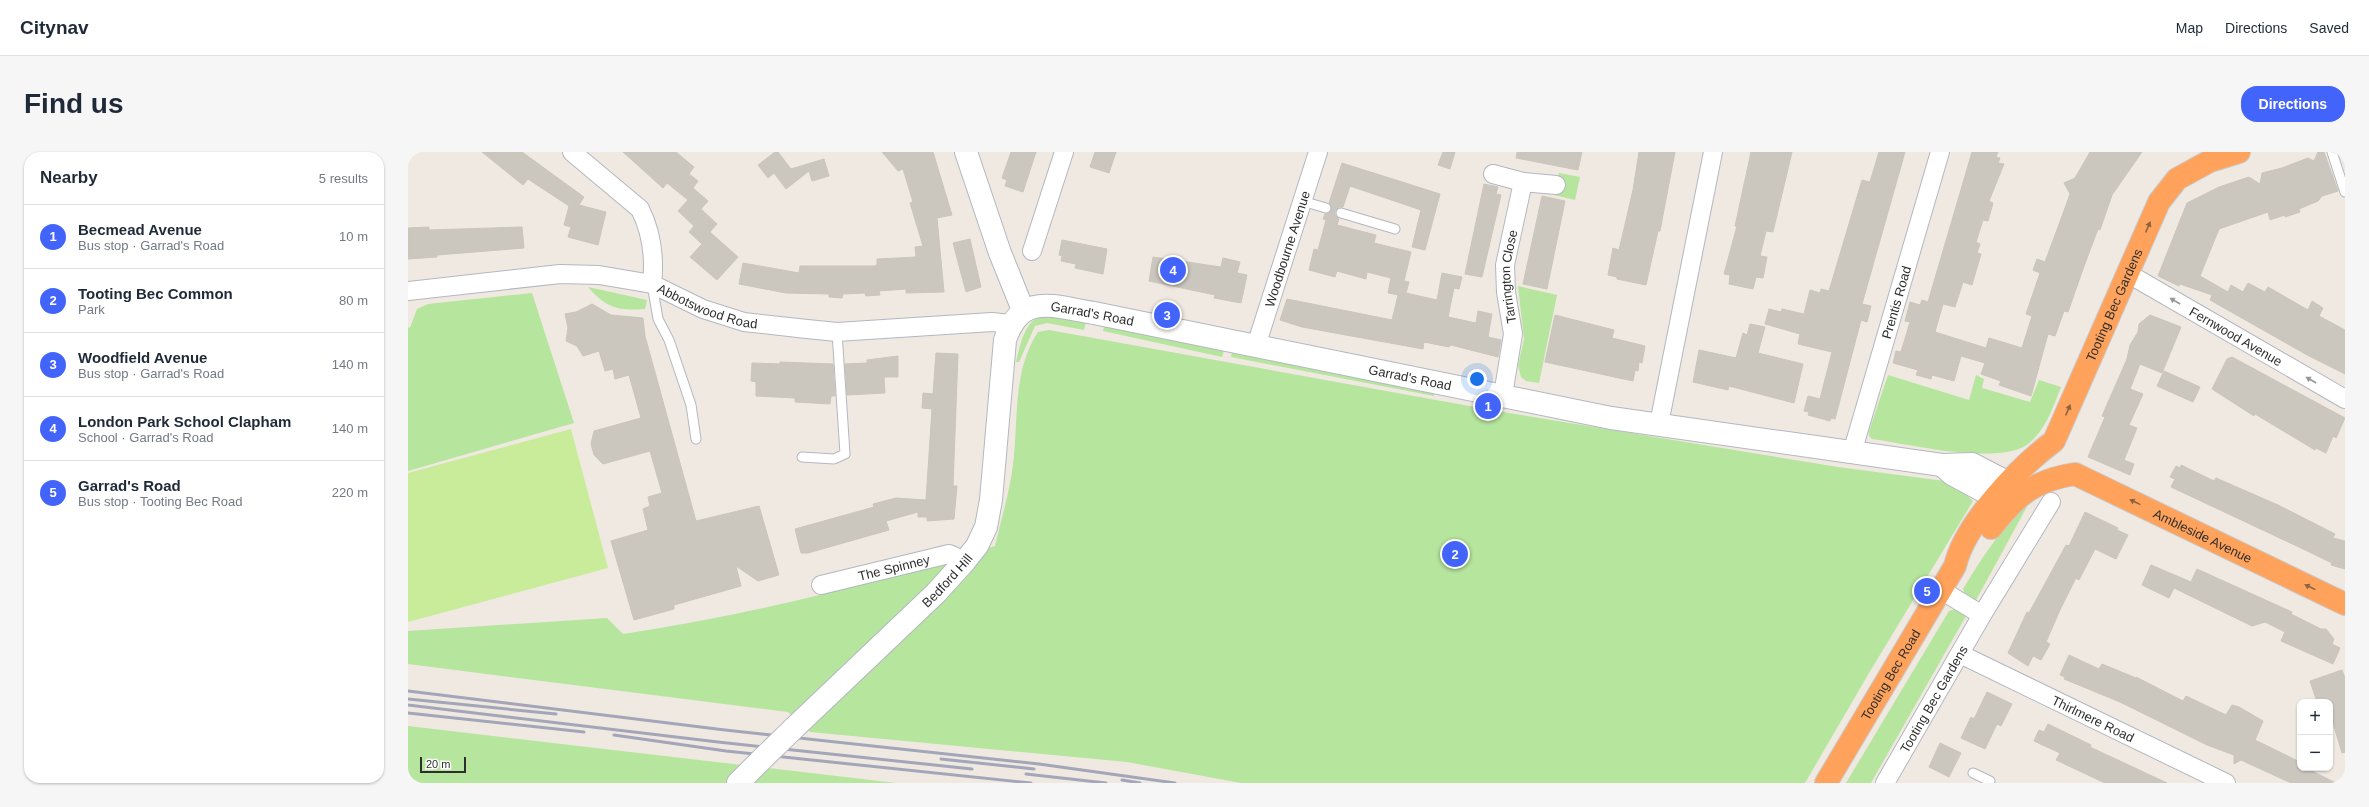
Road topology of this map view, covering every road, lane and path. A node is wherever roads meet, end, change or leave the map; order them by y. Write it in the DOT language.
graph roads {
  1 [pos="572,152"];
  2 [pos="966,152"];
  3 [pos="1064,152"];
  4 [pos="1318,152"];
  5 [pos="1713,152"];
  6 [pos="1940,152"];
  7 [pos="2239,152"];
  8 [pos="2332,152"];
  9 [pos="1493,174"];
  10 [pos="1523,182"];
  11 [pos="1556,185"];
  12 [pos="2345,192"];
  13 [pos="1302,201"];
  14 [pos="1326,208"];
  15 [pos="1342,213"];
  16 [pos="1395,229"];
  17 [pos="1032,251"];
  18 [pos="2127,273"];
  19 [pos="652,284"];
  20 [pos="408,291"];
  21 [pos="1017,317"];
  22 [pos="837,332"];
  23 [pos="1256,346"];
  24 [pos="1503,395"];
  25 [pos="2345,399"];
  26 [pos="1659,424"];
  27 [pos="696,439"];
  28 [pos="2054,441"];
  29 [pos="1852,452"];
  30 [pos="802,457"];
  31 [pos="2067,475"];
  32 [pos="2011,492"];
  33 [pos="2051,502"];
  34 [pos="965,562"];
  35 [pos="821,585"];
  36 [pos="1941,590"];
  37 [pos="2345,604"];
  38 [pos="1982,615"];
  39 [pos="1960,654"];
  40 [pos="1973,774"];
  41 [pos="1991,782"];
  42 [pos="738,783"];
  43 [pos="1826,783"];
  44 [pos="1885,783"];
  45 [pos="2226,783"];
  1 -- 19 [label="street"];
  2 -- 21 [label="main road"];
  3 -- 17 [label="street"];
  4 -- 13 [label="street, Woodbourne Avenue"];
  5 -- 26 [label="street"];
  6 -- 29 [label="street, Prentis Road"];
  18 -- 7 [label="highway, Tooting Bec Gardens, one-way"];
  8 -- 12 [label="lane"];
  9 -- 10 [label="street"];
  10 -- 11 [label="street"];
  10 -- 24 [label="street, Tarrington Close"];
  13 -- 14 [label="lane"];
  13 -- 23 [label="street, Woodbourne Avenue"];
  15 -- 16 [label="lane"];
  25 -- 18 [label="street, Fernwood Avenue, one-way"];
  28 -- 18 [label="highway, Tooting Bec Gardens, one-way"];
  19 -- 20 [label="street, Abbotswood Road"];
  19 -- 22 [label="street, Abbotswood Road"];
  19 -- 27 [label="lane"];
  21 -- 22 [label="street, Abbotswood Road"];
  21 -- 23 [label="main road, Garrad's Road"];
  21 -- 34 [label="main road, Bedford Hill"];
  22 -- 30 [label="lane"];
  23 -- 24 [label="main road, Garrad's Road"];
  24 -- 26 [label="main road, Garrad's Road"];
  26 -- 29 [label="main road, Garrad's Road"];
  28 -- 31 [label="highway"];
  28 -- 32 [label="highway, Tooting Bec Gardens"];
  29 -- 32 [label="main road, Garrad's Road"];
  31 -- 32 [label="highway"];
  37 -- 31 [label="highway, Ambleside Avenue, one-way"];
  32 -- 36 [label="highway, Tooting Bec Road"];
  33 -- 38 [label="street, Tooting Bec Gardens"];
  34 -- 35 [label="street, The Spinney"];
  34 -- 42 [label="main road, Bedford Hill, bridge"];
  36 -- 38 [label="street"];
  36 -- 43 [label="highway, Tooting Bec Road"];
  38 -- 39 [label="street, Tooting Bec Gardens"];
  39 -- 44 [label="street, Tooting Bec Gardens"];
  39 -- 45 [label="street, Thirlmere Road"];
  40 -- 41 [label="lane"];
}
